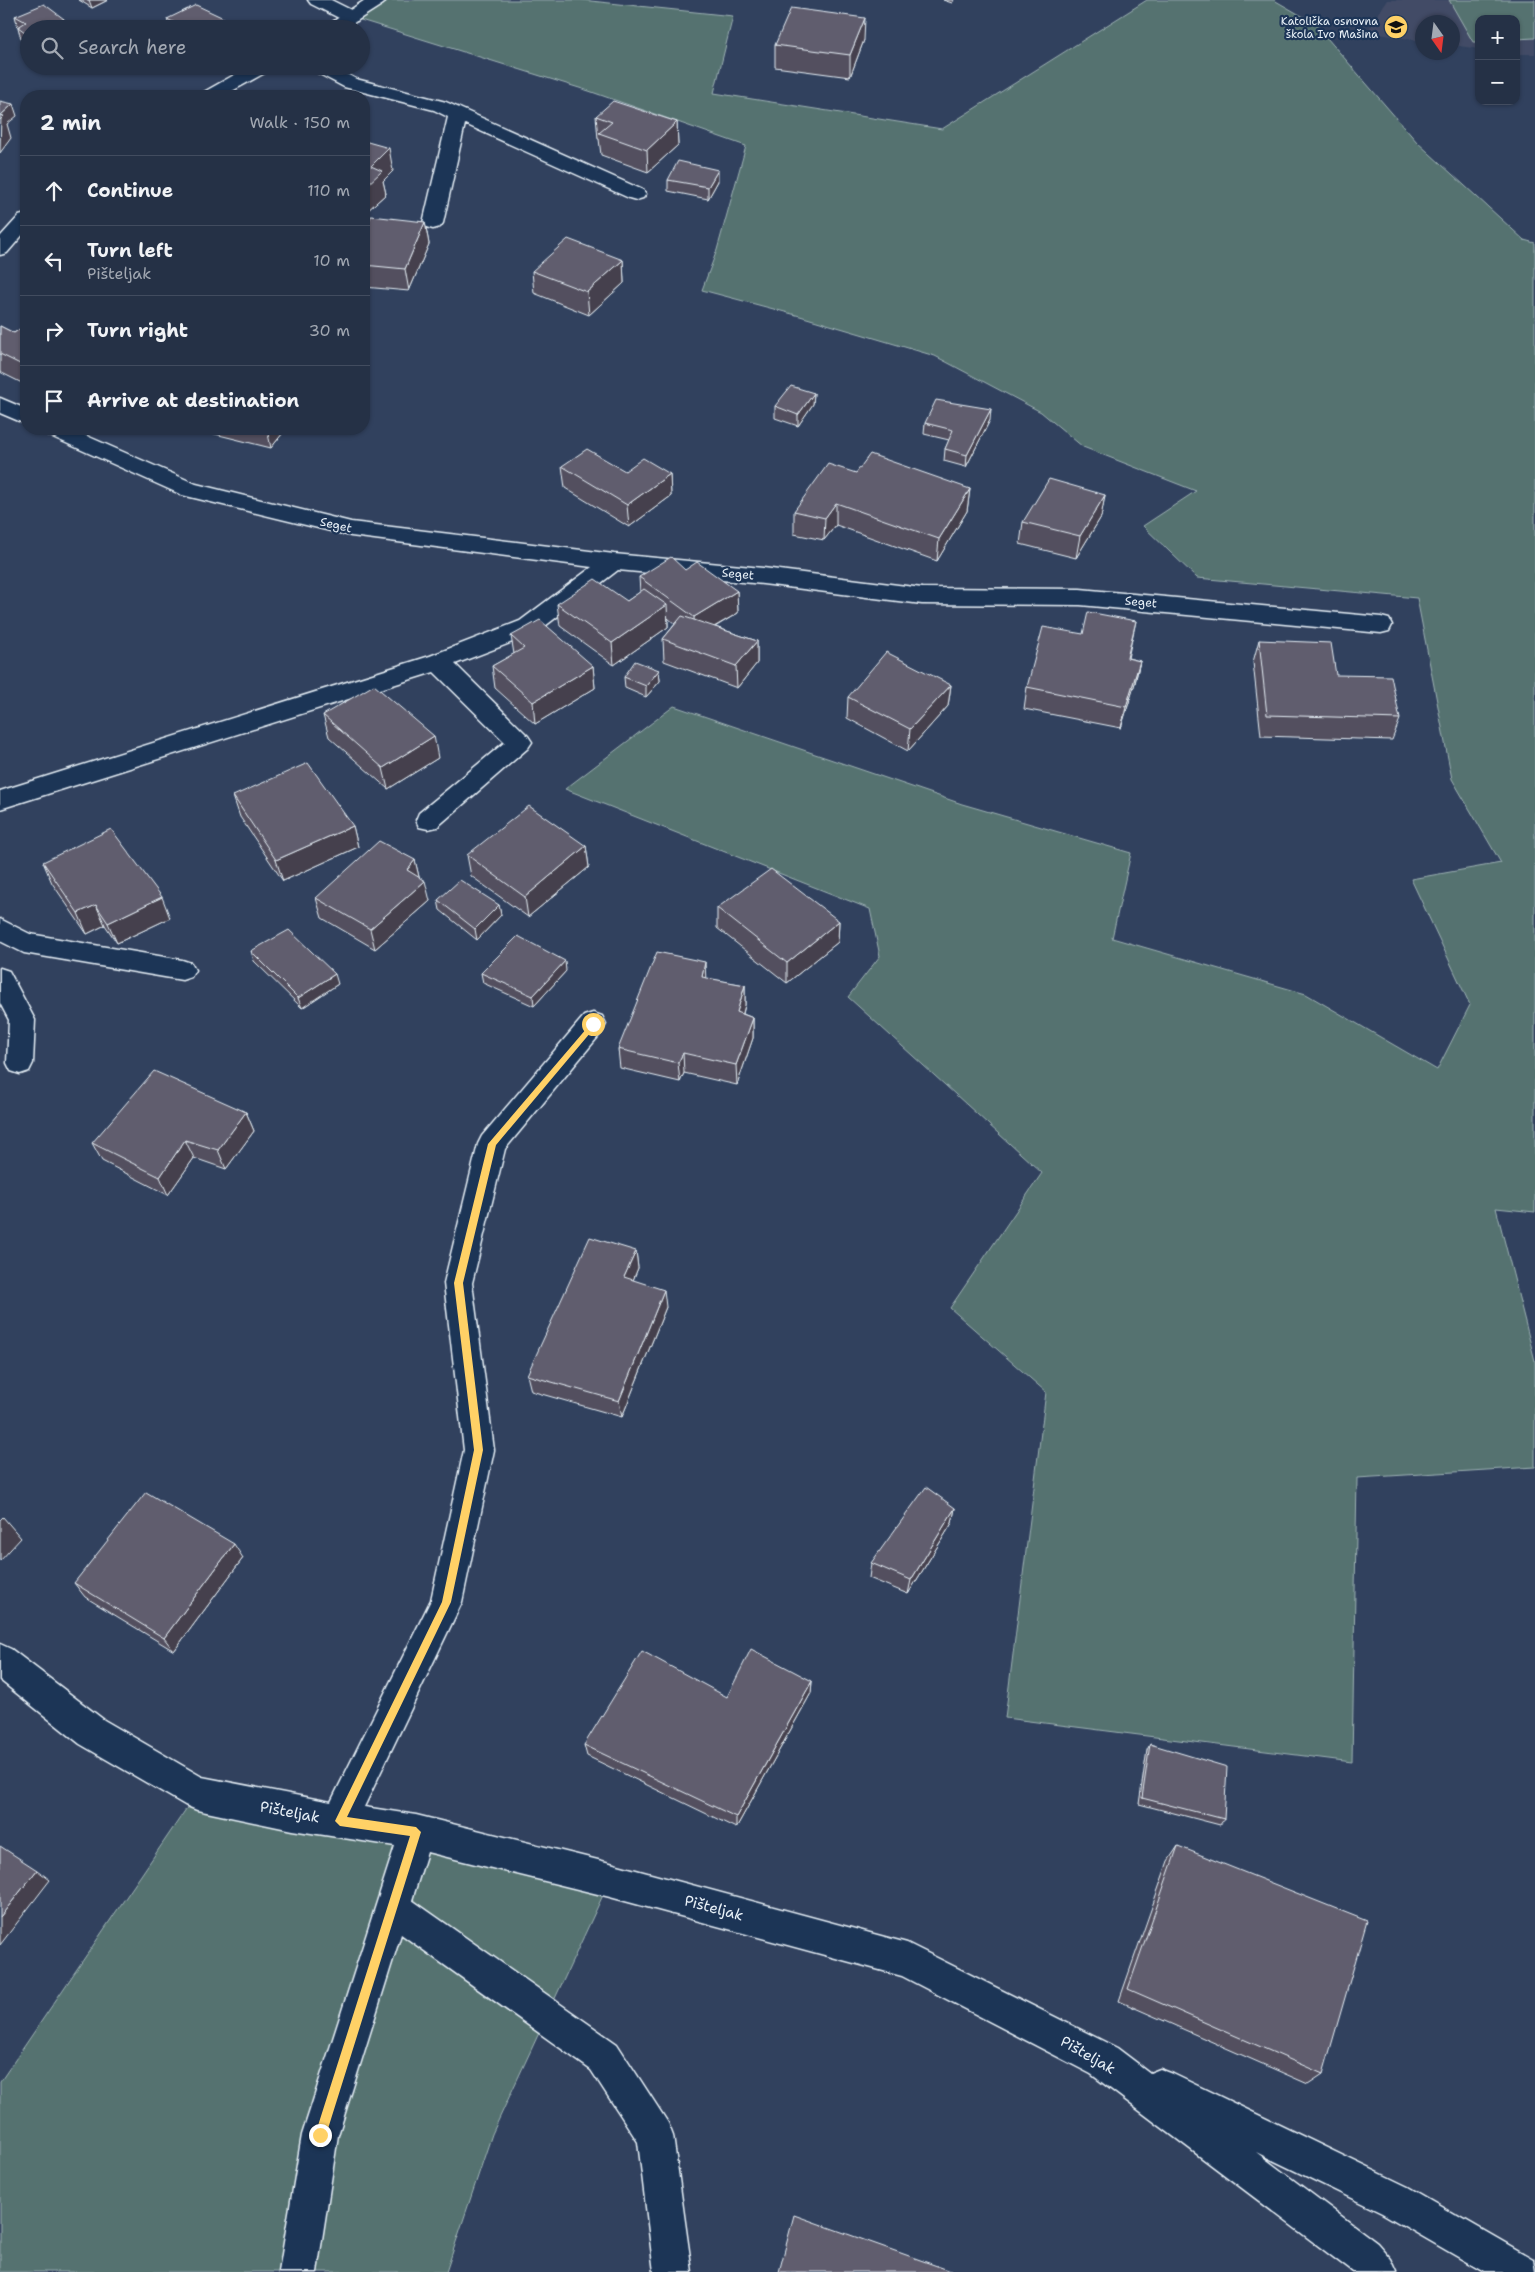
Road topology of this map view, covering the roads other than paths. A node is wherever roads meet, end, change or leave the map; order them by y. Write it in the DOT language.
graph roads {
  1 [pos="317,0"];
  2 [pos="377,0"];
  3 [pos="351,17"];
  4 [pos="346,20"];
  5 [pos="248,75"];
  6 [pos="335,75"];
  7 [pos="221,90"];
  8 [pos="458,114"];
  9 [pos="636,194"];
  10 [pos="433,223"];
  11 [pos="20,226"];
  12 [pos="3,242"];
  13 [pos="0,405"];
  14 [pos="20,414"];
  15 [pos="66,435"];
  16 [pos="614,562"];
  17 [pos="1381,625"];
  18 [pos="438,662"];
  19 [pos="0,800"];
  20 [pos="428,820"];
  21 [pos="0,929"];
  22 [pos="182,970"];
  23 [pos="0,978"];
  24 [pos="593,1024"];
  25 [pos="20,1063"];
  26 [pos="0,1660"];
  27 [pos="340,1821"];
  28 [pos="416,1832"];
  29 [pos="393,1908"];
  30 [pos="1104,2061"];
  31 [pos="298,2272"];
  32 [pos="673,2272"];
  33 [pos="1378,2272"];
  34 [pos="1520,2272"];
  1 -- 3 [label="street"];
  2 -- 3 [label="street"];
  3 -- 4 [label="street"];
  5 -- 7 [label="street"];
  6 -- 8 [label="street"];
  8 -- 9 [label="street"];
  8 -- 10 [label="street"];
  11 -- 12 [label="street"];
  13 -- 14 [label="street"];
  15 -- 16 [label="street, Seget"];
  16 -- 17 [label="street, Seget"];
  16 -- 18 [label="street"];
  18 -- 19 [label="street"];
  18 -- 20 [label="street"];
  21 -- 22 [label="street"];
  23 -- 25 [label="street"];
  24 -- 27 [label="street"];
  26 -- 27 [label="street, Pišteljak"];
  27 -- 28 [label="street, Pišteljak"];
  28 -- 29 [label="street"];
  28 -- 30 [label="street, Pišteljak"];
  29 -- 31 [label="street"];
  29 -- 32 [label="street"];
  30 -- 33 [label="street, Pišteljak"];
  30 -- 34 [label="street"];
}
